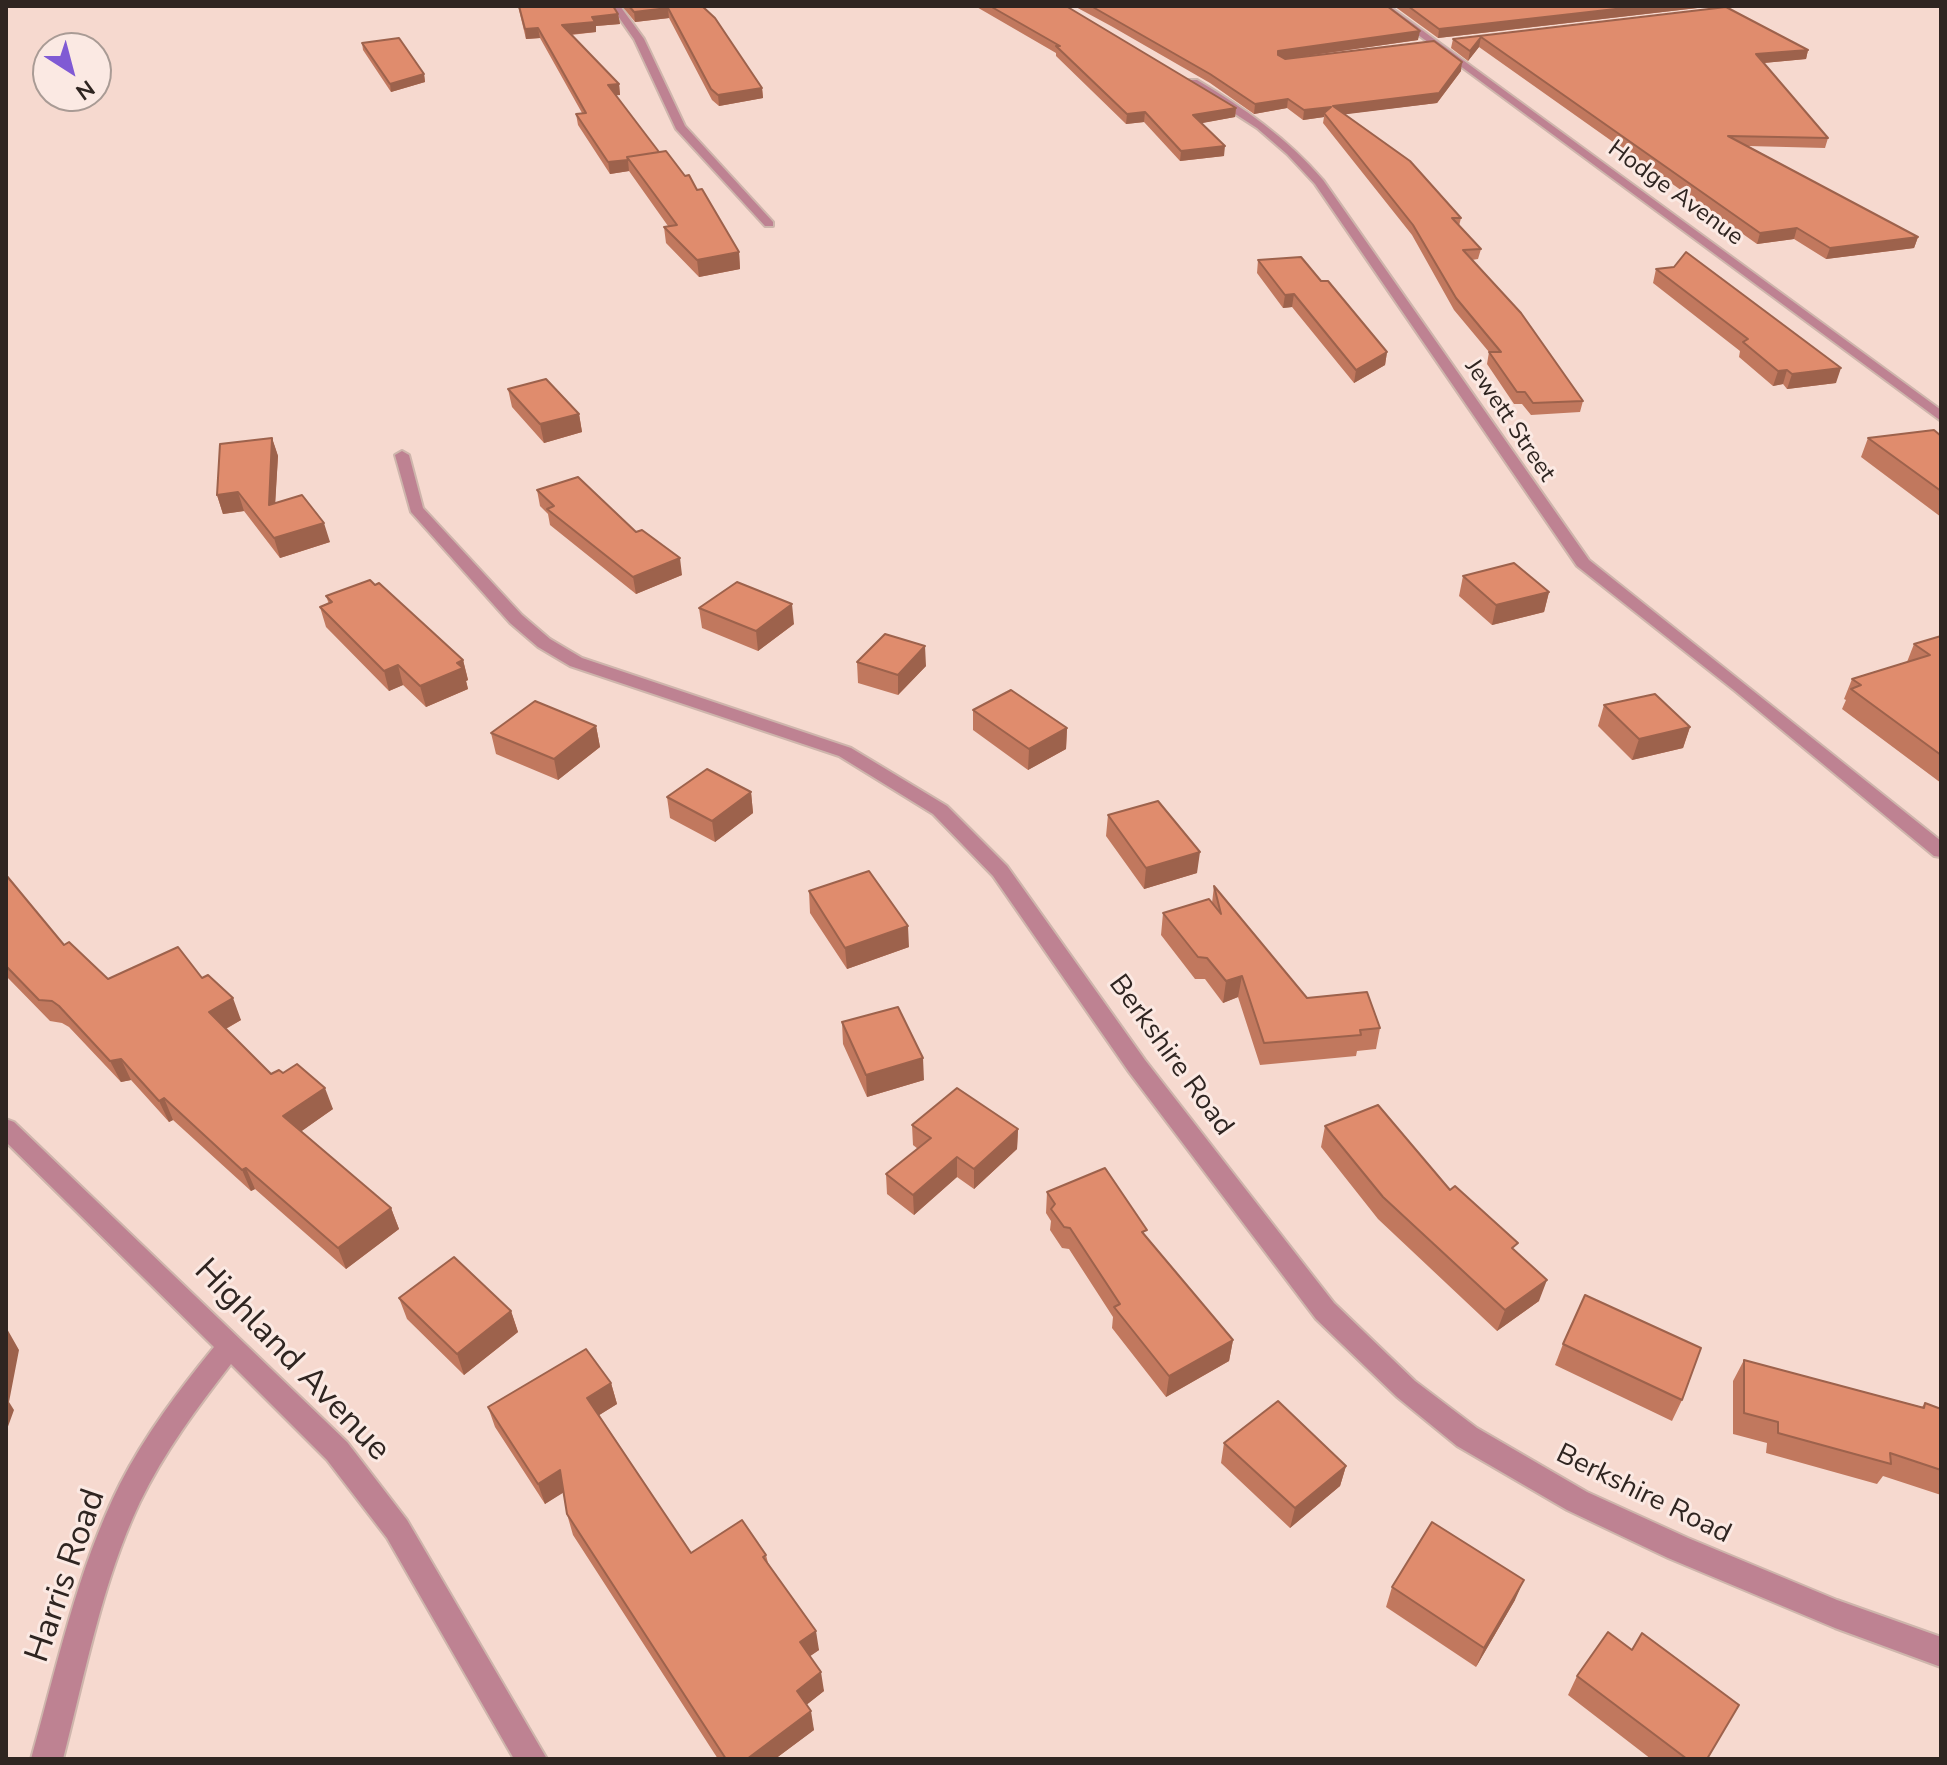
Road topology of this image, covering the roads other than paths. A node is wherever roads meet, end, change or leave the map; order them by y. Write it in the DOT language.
graph roads {
  1 [pos="615,6"];
  2 [pos="1383,6"];
  3 [pos="1449,42"];
  4 [pos="1433,44"];
  5 [pos="1418,45"];
  6 [pos="1185,77"];
  7 [pos="769,224"];
  8 [pos="1941,417"];
  9 [pos="402,455"];
  10 [pos="1941,851"];
  11 [pos="6,1128"];
  12 [pos="230,1346"];
  13 [pos="1941,1652"];
  14 [pos="47,1759"];
  15 [pos="531,1759"];
  1 -- 7 [label="street"];
  2 -- 4 [label="street, Hodge Avenue"];
  3 -- 4 [label="street"];
  4 -- 5 [label="street"];
  4 -- 8 [label="street, Hodge Avenue"];
  6 -- 10 [label="street, Jewett Street"];
  9 -- 13 [label="street, Berkshire Road"];
  11 -- 12 [label="street, Highland Avenue"];
  12 -- 14 [label="street, Harris Road"];
  12 -- 15 [label="street, Highland Avenue"];
}
